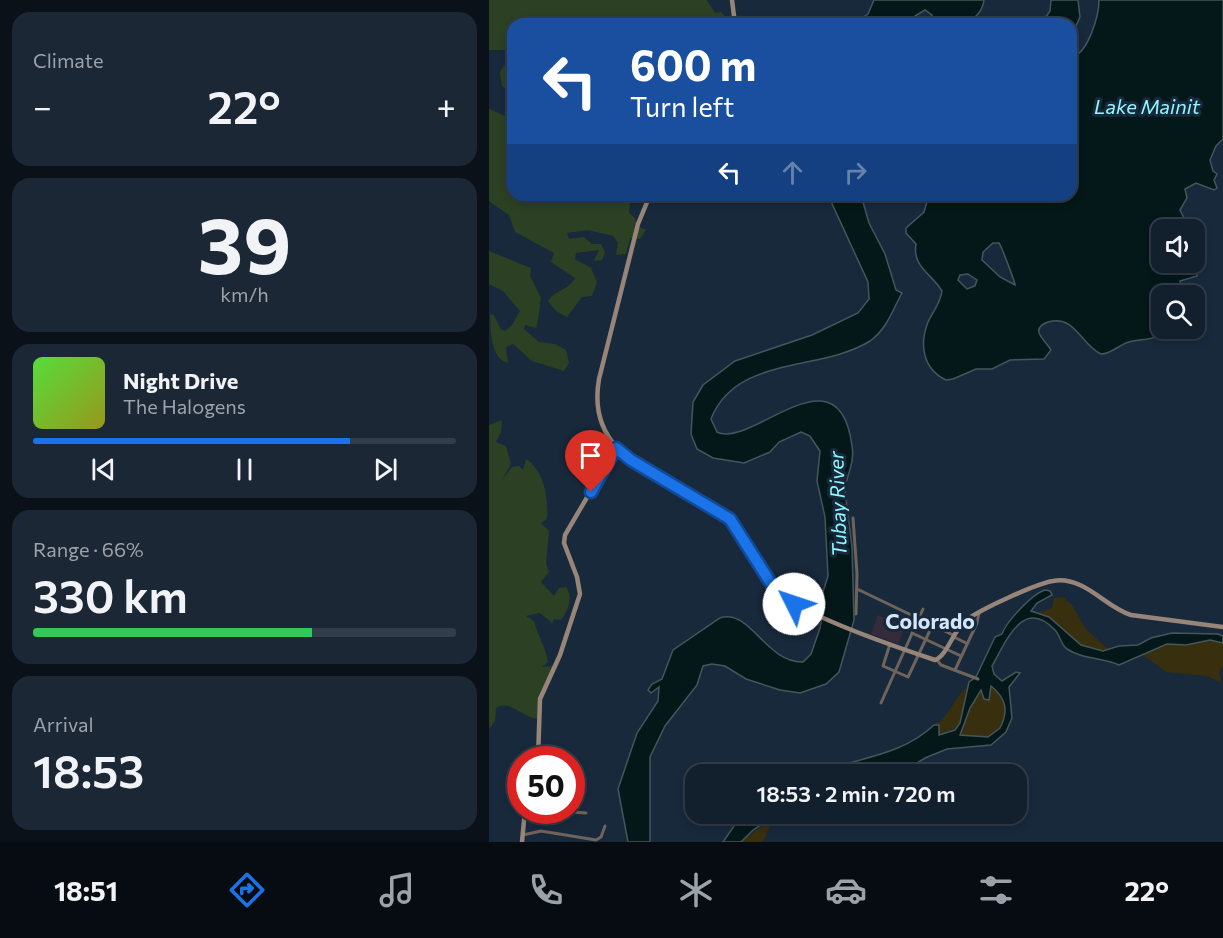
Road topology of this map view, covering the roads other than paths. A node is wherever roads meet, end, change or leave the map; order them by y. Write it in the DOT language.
graph roads {
  1 [pos="732,0"];
  2 [pos="734,18"];
  3 [pos="648,201"];
  4 [pos="616,448"];
  5 [pos="853,518"];
  6 [pos="857,589"];
  7 [pos="923,609"];
  8 [pos="979,614"];
  9 [pos="856,615"];
  10 [pos="918,619"];
  11 [pos="932,626"];
  12 [pos="1223,627"];
  13 [pos="912,633"];
  14 [pos="952,636"];
  15 [pos="925,639"];
  16 [pos="891,644"];
  17 [pos="967,644"];
  18 [pos="945,648"];
  19 [pos="905,649"];
  20 [pos="919,654"];
  21 [pos="961,656"];
  22 [pos="937,660"];
  23 [pos="955,670"];
  24 [pos="895,673"];
  25 [pos="978,679"];
  26 [pos="881,703"];
  27 [pos="539,746"];
  28 [pos="524,824"];
  29 [pos="605,826"];
  30 [pos="522,839"];
  1 -- 2 [label="main road"];
  3 -- 4 [label="main road"];
  4 -- 16 [label="main road"];
  4 -- 27 [label="main road"];
  5 -- 6 [label="street"];
  6 -- 9 [label="street"];
  6 -- 10 [label="street"];
  7 -- 10 [label="street"];
  8 -- 12 [label="main road"];
  8 -- 14 [label="main road"];
  8 -- 17 [label="street"];
  10 -- 11 [label="street"];
  10 -- 13 [label="street"];
  11 -- 14 [label="street"];
  11 -- 15 [label="street"];
  13 -- 15 [label="street"];
  13 -- 19 [label="street"];
  14 -- 17 [label="street"];
  14 -- 18 [label="main road"];
  15 -- 18 [label="street"];
  15 -- 20 [label="street"];
  16 -- 19 [label="main road"];
  16 -- 24 [label="street"];
  17 -- 21 [label="street"];
  18 -- 21 [label="street"];
  18 -- 22 [label="main road"];
  19 -- 20 [label="main road"];
  19 -- 24 [label="street"];
  20 -- 22 [label="main road"];
  20 -- 24 [label="street"];
  21 -- 23 [label="street"];
  22 -- 23 [label="street"];
  23 -- 25 [label="street"];
  24 -- 26 [label="street"];
  28 -- 30 [label="main road"];
  29 -- 30 [label="street"];
}
